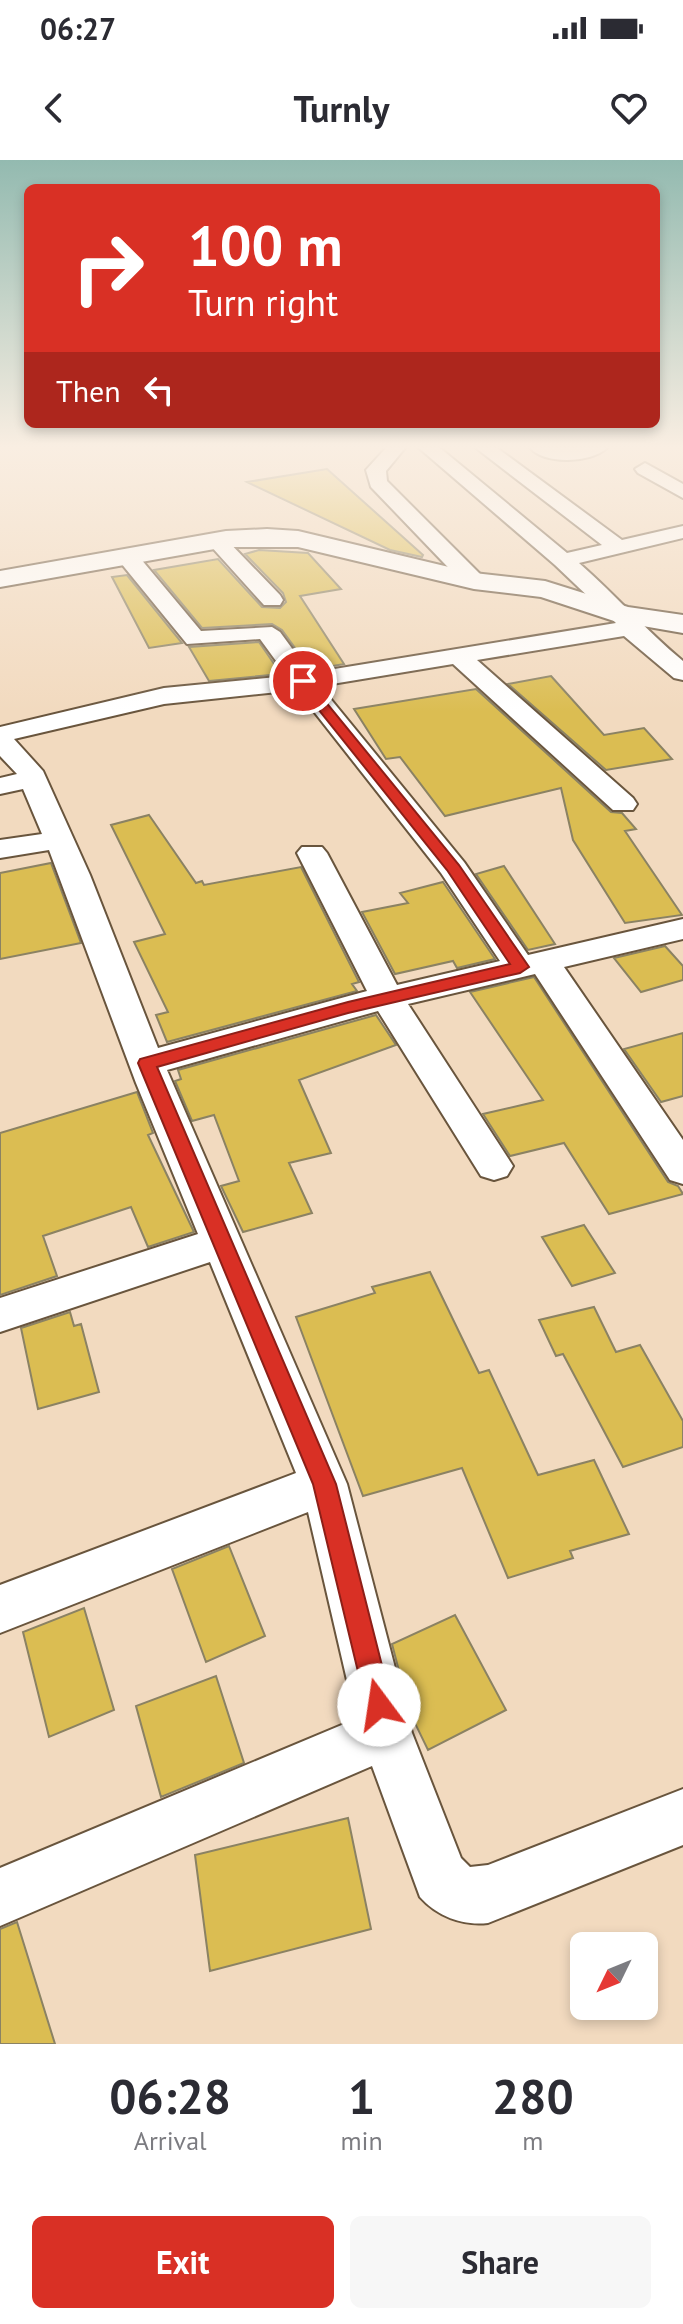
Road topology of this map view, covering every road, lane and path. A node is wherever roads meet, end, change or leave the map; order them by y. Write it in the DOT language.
graph roads {
  1 [pos="430,536"];
  2 [pos="534,536"];
  3 [pos="604,536"];
  4 [pos="668,536"];
  5 [pos="216,540"];
  6 [pos="620,548"];
  7 [pos="127,557"];
  8 [pos="563,560"];
  9 [pos="0,579"];
  10 [pos="474,581"];
  11 [pos="272,600"];
  12 [pos="626,622"];
  13 [pos="683,624"];
  14 [pos="457,655"];
  15 [pos="683,673"];
  16 [pos="303,681"];
  17 [pos="0,737"];
  18 [pos="32,779"];
  19 [pos="0,786"];
  20 [pos="623,804"];
  21 [pos="57,840"];
  22 [pos="0,849"];
  23 [pos="312,853"];
  24 [pos="680,935"];
  25 [pos="532,965"];
  26 [pos="387,998"];
  27 [pos="147,1063"];
  28 [pos="494,1166"];
  29 [pos="683,1170"];
  30 [pos="224,1242"];
  31 [pos="0,1315"];
  32 [pos="324,1484"];
  33 [pos="0,1609"];
  34 [pos="386,1733"];
  35 [pos="683,1817"];
  36 [pos="0,1897"];
  1 -- 10 [label="street"];
  2 -- 8 [label="street"];
  3 -- 6 [label="street"];
  4 -- 6 [label="street"];
  5 -- 7 [label="street"];
  5 -- 10 [label="street"];
  5 -- 11 [label="street"];
  6 -- 8 [label="street"];
  7 -- 9 [label="street"];
  7 -- 16 [label="street"];
  8 -- 12 [label="street"];
  10 -- 12 [label="street"];
  12 -- 13 [label="street"];
  12 -- 14 [label="street"];
  12 -- 15 [label="street"];
  14 -- 16 [label="street"];
  14 -- 20 [label="street"];
  16 -- 17 [label="street"];
  16 -- 25 [label="street"];
  17 -- 18 [label="street"];
  18 -- 19 [label="street"];
  18 -- 21 [label="street"];
  21 -- 22 [label="street"];
  21 -- 27 [label="street"];
  23 -- 26 [label="street"];
  24 -- 25 [label="street"];
  25 -- 26 [label="street"];
  25 -- 29 [label="street"];
  26 -- 27 [label="street"];
  26 -- 28 [label="street"];
  27 -- 30 [label="street"];
  30 -- 31 [label="street"];
  30 -- 32 [label="street"];
  32 -- 33 [label="street"];
  32 -- 34 [label="street"];
  34 -- 35 [label="street"];
  34 -- 36 [label="street"];
}
